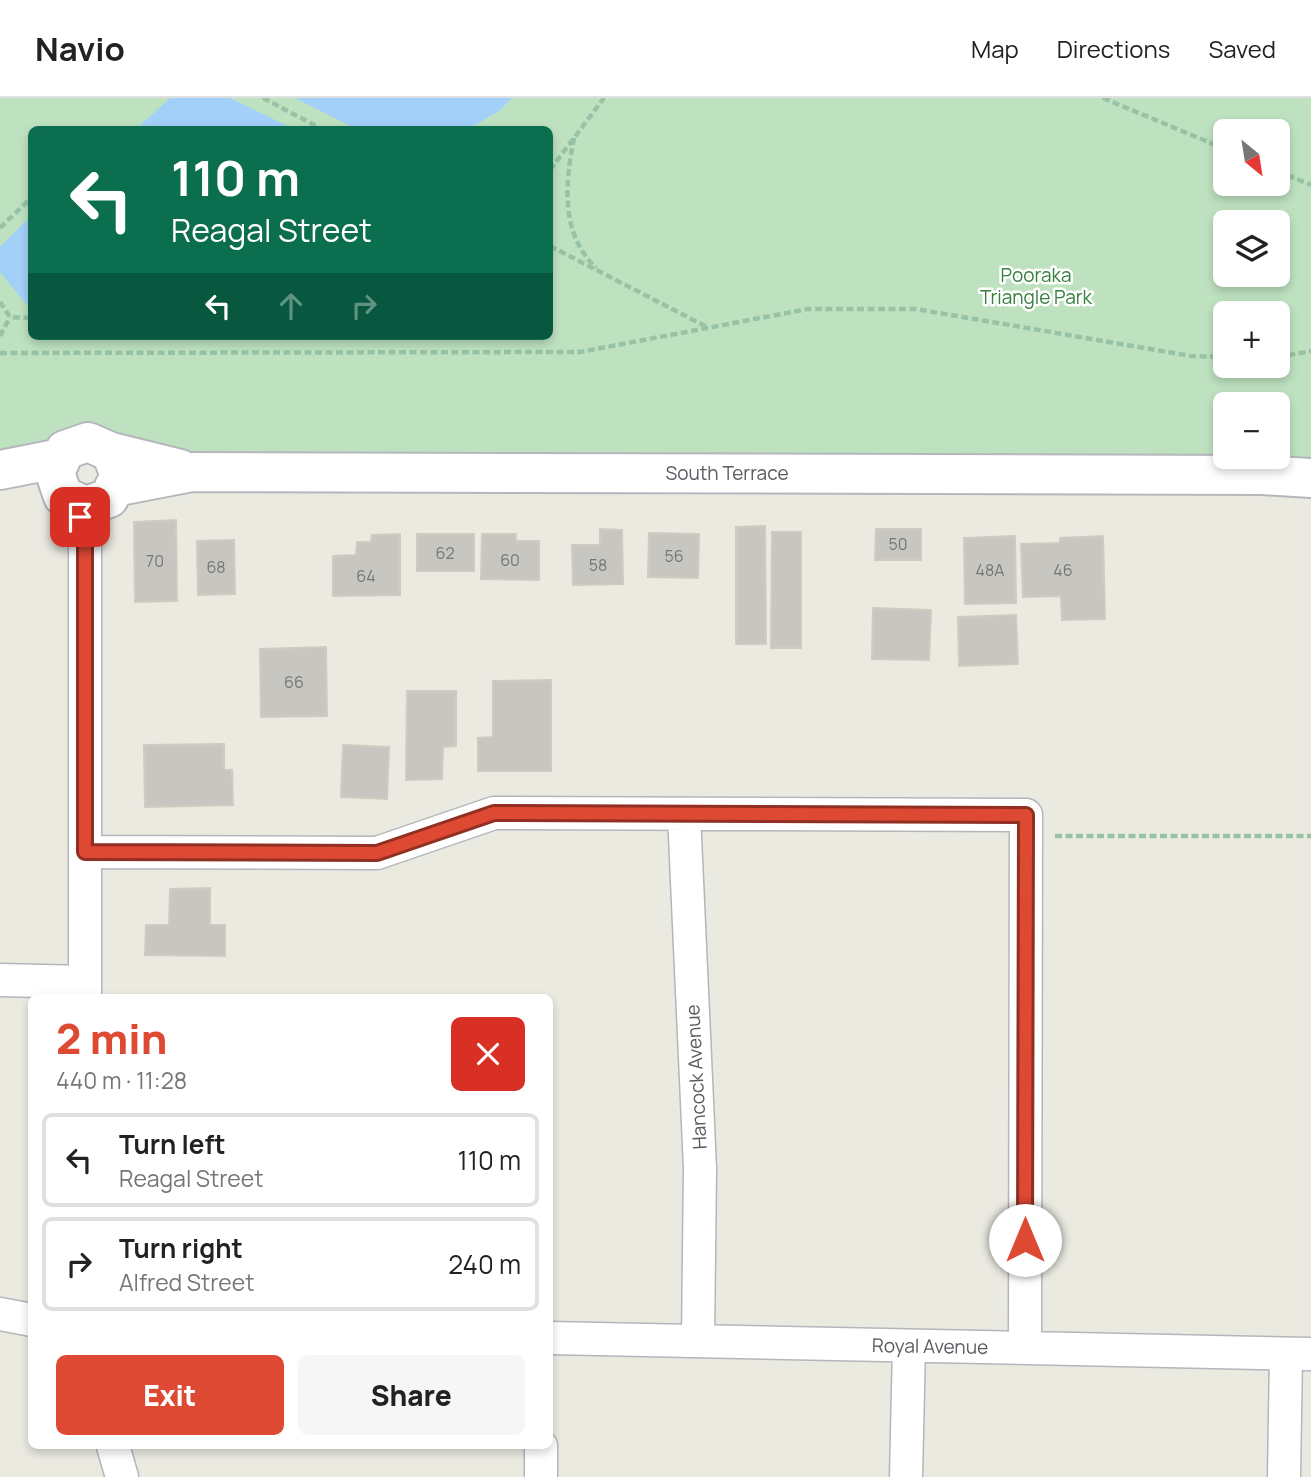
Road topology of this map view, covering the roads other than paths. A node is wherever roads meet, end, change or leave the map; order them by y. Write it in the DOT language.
graph roads {
  1 [pos="1311,466"];
  2 [pos="0,470"];
  3 [pos="1262,475"];
  4 [pos="0,476"];
  5 [pos="1311,478"];
  6 [pos="87,488"];
  7 [pos="684,814"];
  8 [pos="85,852"];
  9 [pos="0,980"];
  10 [pos="85,990"];
  11 [pos="0,1314"];
  12 [pos="28,1319"];
  13 [pos="553,1338"];
  14 [pos="698,1341"];
  15 [pos="909,1346"];
  16 [pos="1025,1348"];
  17 [pos="1299,1354"];
  18 [pos="114,1449"];
  19 [pos="541,1449"];
  20 [pos="122,1477"];
  21 [pos="541,1477"];
  22 [pos="906,1477"];
  23 [pos="1284,1477"];
  1 -- 3 [label="street, South Terrace"];
  2 -- 6 [label="street, South Terrace"];
  3 -- 5 [label="street, South Terrace"];
  3 -- 6 [label="street, South Terrace"];
  4 -- 6 [label="street, South Terrace"];
  6 -- 8 [label="street"];
  7 -- 8 [label="street"];
  7 -- 14 [label="street, Hancock Avenue"];
  7 -- 16 [label="street"];
  8 -- 10 [label="street"];
  9 -- 10 [label="street"];
  11 -- 12 [label="street"];
  13 -- 14 [label="street, Royal Avenue"];
  14 -- 15 [label="street, Royal Avenue"];
  15 -- 16 [label="street, Royal Avenue"];
  15 -- 22 [label="street"];
  16 -- 17 [label="street, Royal Avenue"];
  17 -- 23 [label="street"];
  18 -- 20 [label="street"];
  19 -- 21 [label="street"];
}
